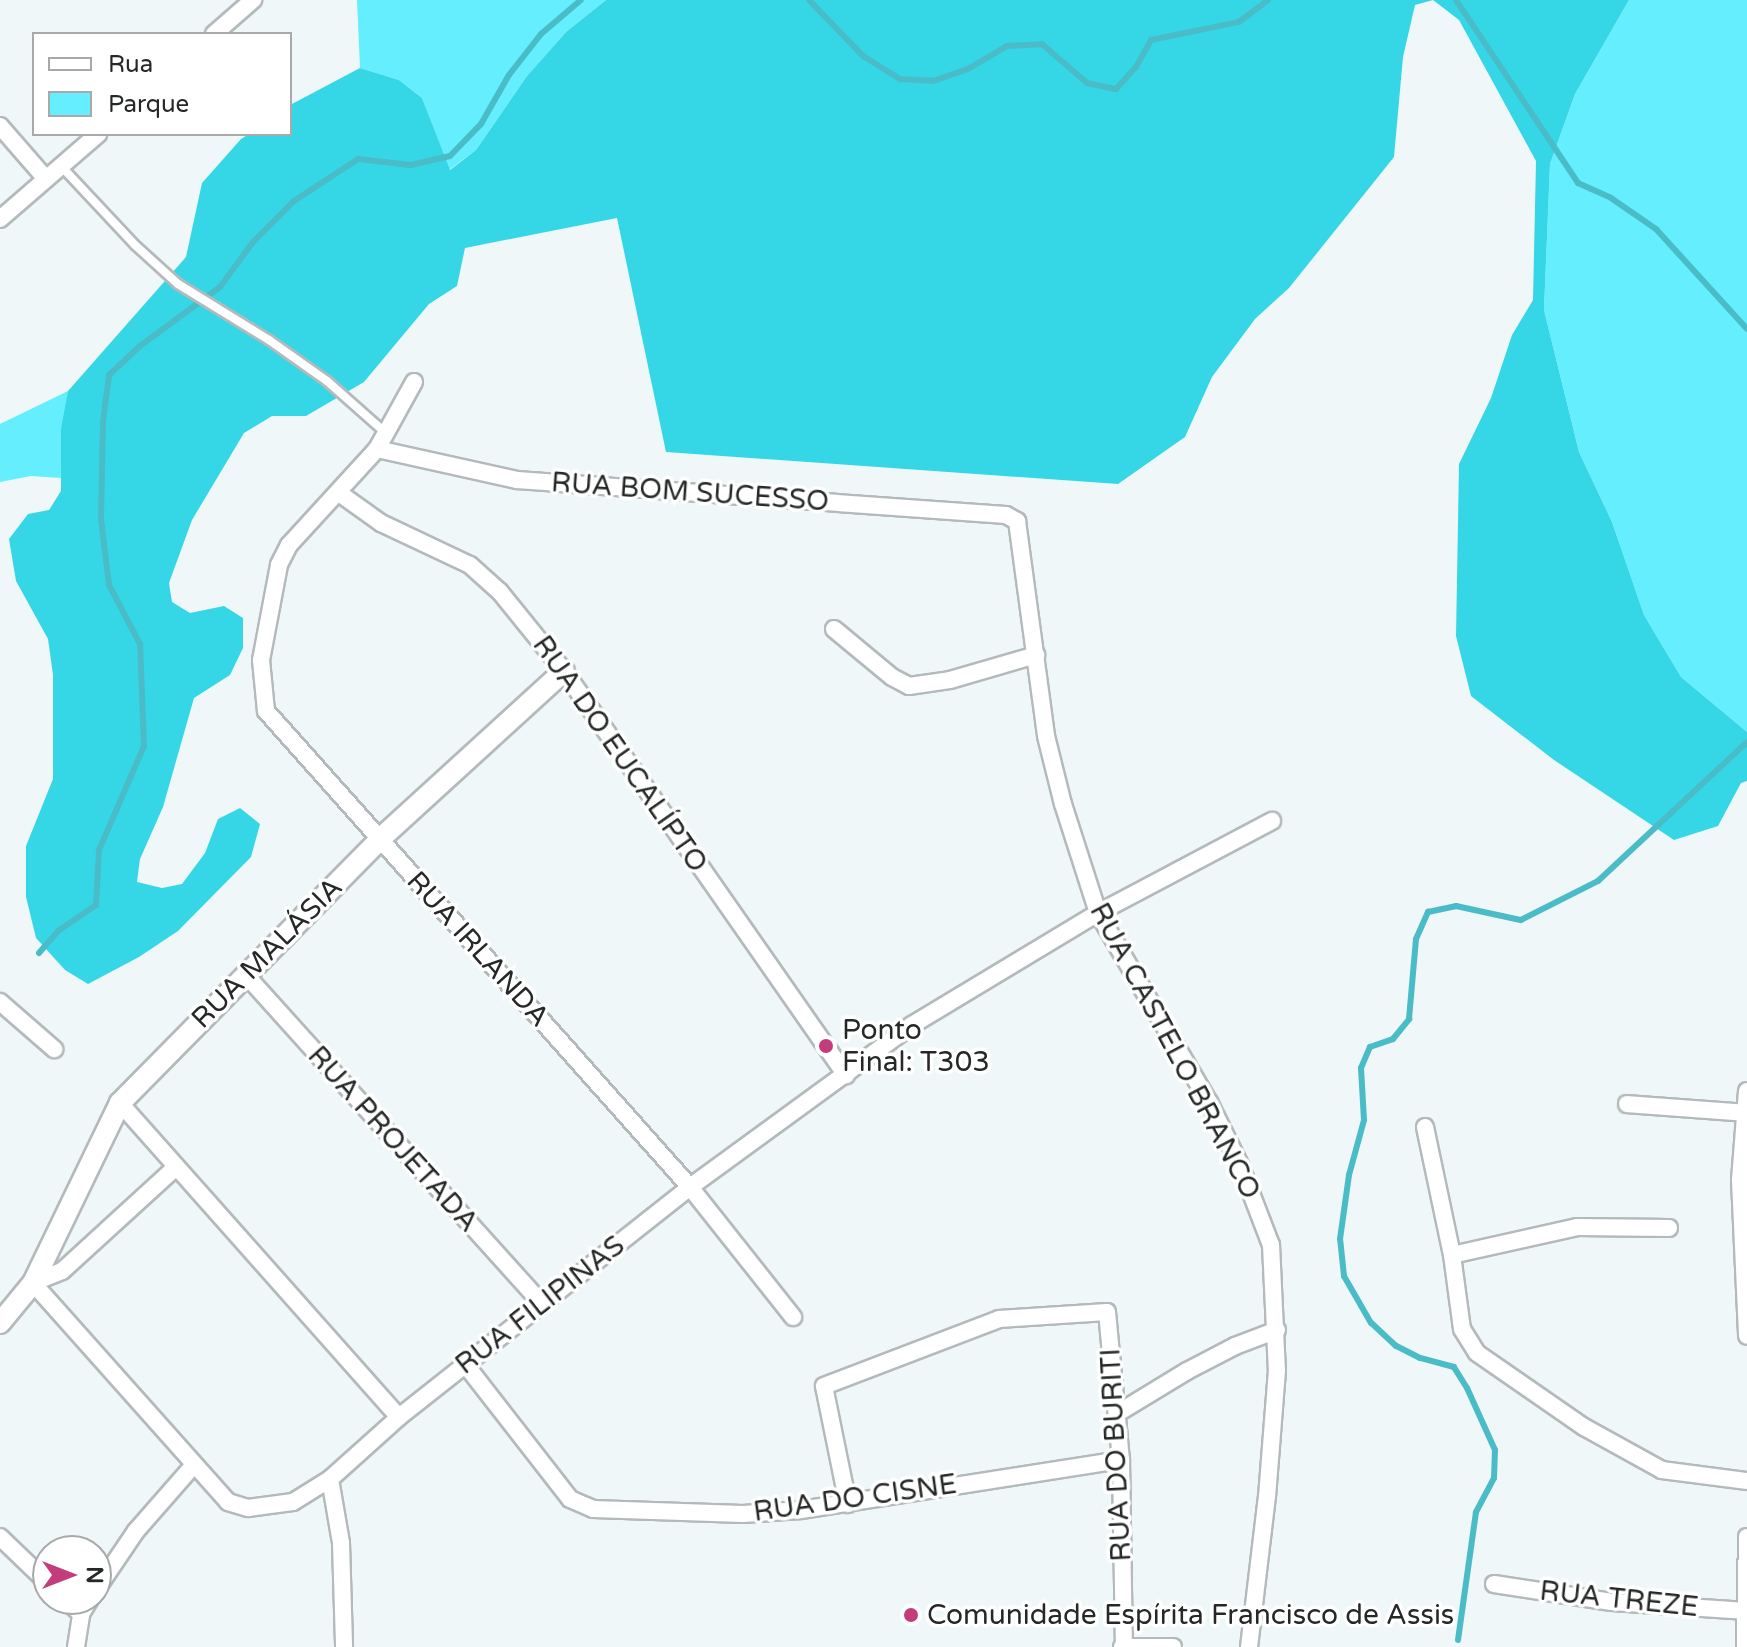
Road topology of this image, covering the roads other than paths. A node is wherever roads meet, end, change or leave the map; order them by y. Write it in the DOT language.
graph roads {
  1 [pos="253,0"];
  2 [pos="216,32"];
  3 [pos="0,126"];
  4 [pos="96,136"];
  5 [pos="61,166"];
  6 [pos="46,179"];
  7 [pos="0,219"];
  8 [pos="414,382"];
  9 [pos="388,435"];
  10 [pos="377,449"];
  11 [pos="339,493"];
  12 [pos="1006,515"];
  13 [pos="834,629"];
  14 [pos="1036,655"];
  15 [pos="564,671"];
  16 [pos="1272,821"];
  17 [pos="380,839"];
  18 [pos="1098,913"];
  19 [pos="245,974"];
  20 [pos="0,1002"];
  21 [pos="54,1049"];
  22 [pos="846,1075"];
  23 [pos="1747,1091"];
  24 [pos="120,1103"];
  25 [pos="1627,1104"];
  26 [pos="1745,1113"];
  27 [pos="1425,1127"];
  28 [pos="176,1167"];
  29 [pos="690,1187"];
  30 [pos="1669,1228"];
  31 [pos="1745,1239"];
  32 [pos="1452,1255"];
  33 [pos="33,1283"];
  34 [pos="542,1304"];
  35 [pos="793,1317"];
  36 [pos="0,1323"];
  37 [pos="1277,1330"];
  38 [pos="1747,1336"];
  39 [pos="465,1364"];
  40 [pos="1118,1413"];
  41 [pos="399,1417"];
  42 [pos="1121,1460"];
  43 [pos="193,1466"];
  44 [pos="330,1479"];
  45 [pos="1747,1481"];
  46 [pos="848,1504"];
  47 [pos="0,1537"];
  48 [pos="1747,1537"];
  49 [pos="112,1566"];
  50 [pos="32,1568"];
  51 [pos="1494,1584"];
  52 [pos="1745,1611"];
  53 [pos="81,1615"];
  54 [pos="76,1647"];
  55 [pos="344,1647"];
  56 [pos="1123,1647"];
  57 [pos="1173,1647"];
  58 [pos="1249,1647"];
  59 [pos="1745,1647"];
  1 -- 2 [label="street"];
  3 -- 6 [label="street"];
  4 -- 5 [label="street"];
  5 -- 6 [label="street"];
  5 -- 9 [label="lane"];
  6 -- 7 [label="street"];
  8 -- 9 [label="street"];
  9 -- 10 [label="street"];
  10 -- 11 [label="street"];
  10 -- 12 [label="street, RUA BOM SUCESSO"];
  11 -- 15 [label="street, RUA DO EUCALÍPTO"];
  11 -- 17 [label="street, RUA IRLANDA"];
  12 -- 14 [label="street, RUA CASTELO BRANCO"];
  13 -- 14 [label="street"];
  14 -- 18 [label="street, RUA CASTELO BRANCO"];
  15 -- 17 [label="street, RUA MALÁSIA"];
  15 -- 22 [label="street, RUA DO EUCALÍPTO"];
  16 -- 18 [label="street, RUA FILIPINAS"];
  17 -- 19 [label="street, RUA MALÁSIA"];
  17 -- 29 [label="street, RUA IRLANDA"];
  18 -- 22 [label="street, RUA FILIPINAS"];
  18 -- 37 [label="street, RUA CASTELO BRANCO"];
  19 -- 24 [label="street, RUA MALÁSIA"];
  19 -- 34 [label="street, RUA PROJETADA"];
  20 -- 21 [label="street"];
  22 -- 29 [label="street, RUA FILIPINAS"];
  23 -- 26 [label="street"];
  24 -- 28 [label="street"];
  24 -- 33 [label="street, RUA MALÁSIA"];
  25 -- 26 [label="street"];
  26 -- 31 [label="street"];
  27 -- 32 [label="street"];
  28 -- 33 [label="street"];
  28 -- 41 [label="street"];
  29 -- 34 [label="street, RUA FILIPINAS"];
  29 -- 35 [label="street, RUA IRLANDA"];
  30 -- 32 [label="street"];
  31 -- 38 [label="street"];
  32 -- 45 [label="street"];
  33 -- 36 [label="street, RUA MALÁSIA"];
  33 -- 43 [label="street"];
  34 -- 39 [label="street, RUA FILIPINAS"];
  37 -- 40 [label="street"];
  37 -- 58 [label="street, RUA CASTELO BRANCO"];
  39 -- 41 [label="street, RUA FILIPINAS"];
  39 -- 46 [label="street, RUA DO CISNE"];
  40 -- 42 [label="street, RUA DO BURITI"];
  40 -- 46 [label="street, RUA DO BURITI"];
  41 -- 44 [label="street, RUA FILIPINAS"];
  42 -- 46 [label="street, RUA DO CISNE"];
  42 -- 56 [label="street, RUA DO BURITI"];
  43 -- 44 [label="street, RUA FILIPINAS"];
  43 -- 49 [label="street"];
  44 -- 55 [label="street"];
  47 -- 50 [label="street"];
  48 -- 52 [label="street"];
  51 -- 52 [label="street, RUA TREZE"];
  52 -- 59 [label="street"];
  53 -- 54 [label="street"];
  56 -- 57 [label="street"];
}
